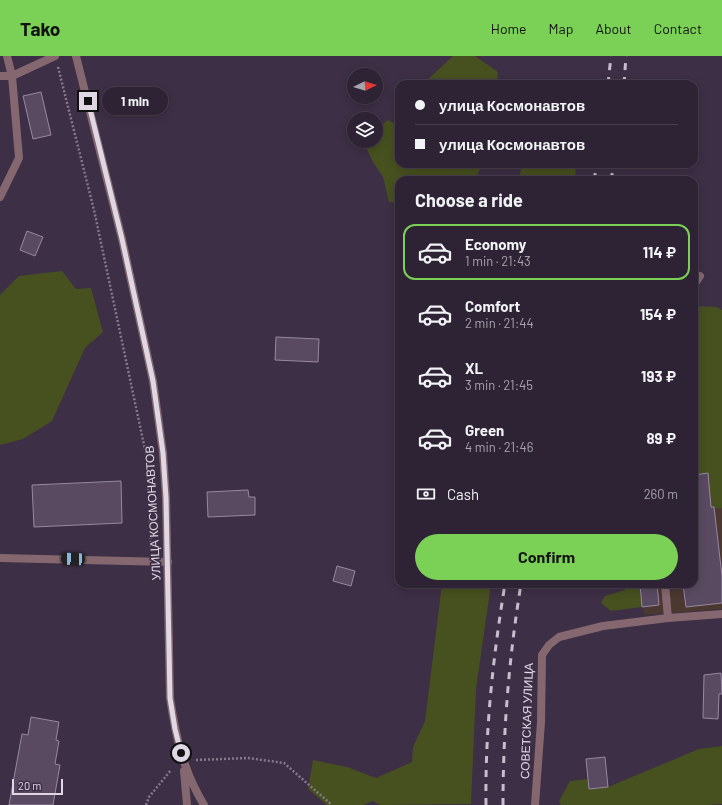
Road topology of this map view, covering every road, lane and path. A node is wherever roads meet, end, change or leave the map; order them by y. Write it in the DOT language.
graph roads {
  1 [pos="7,56"];
  2 [pos="55,56"];
  3 [pos="76,56"];
  4 [pos="0,76"];
  5 [pos="12,76"];
  6 [pos="0,197"];
  7 [pos="700,276"];
  8 [pos="698,279"];
  9 [pos="0,558"];
  10 [pos="152,562"];
  11 [pos="168,562"];
  12 [pos="665,588"];
  13 [pos="722,614"];
  14 [pos="668,618"];
  15 [pos="184,764"];
  16 [pos="146,805"];
  17 [pos="188,805"];
  18 [pos="204,805"];
  19 [pos="332,805"];
  20 [pos="535,805"];
  1 -- 5 [label="street"];
  2 -- 5 [label="street"];
  2 -- 10 [label="path"];
  3 -- 11 [label="street, УЛИЦА КОСМОНАВТОВ"];
  4 -- 5 [label="street"];
  5 -- 6 [label="street"];
  7 -- 8 [label="street"];
  9 -- 10 [label="street"];
  10 -- 11 [label="street"];
  11 -- 15 [label="street, УЛИЦА КОСМОНАВТОВ"];
  12 -- 14 [label="street"];
  13 -- 14 [label="street, СОВЕТСКАЯ УЛИЦА"];
  14 -- 20 [label="street, СОВЕТСКАЯ УЛИЦА"];
  15 -- 16 [label="path"];
  15 -- 17 [label="street"];
  15 -- 18 [label="street, УЛИЦА КОСМОНАВТОВ"];
  15 -- 19 [label="path"];
}
